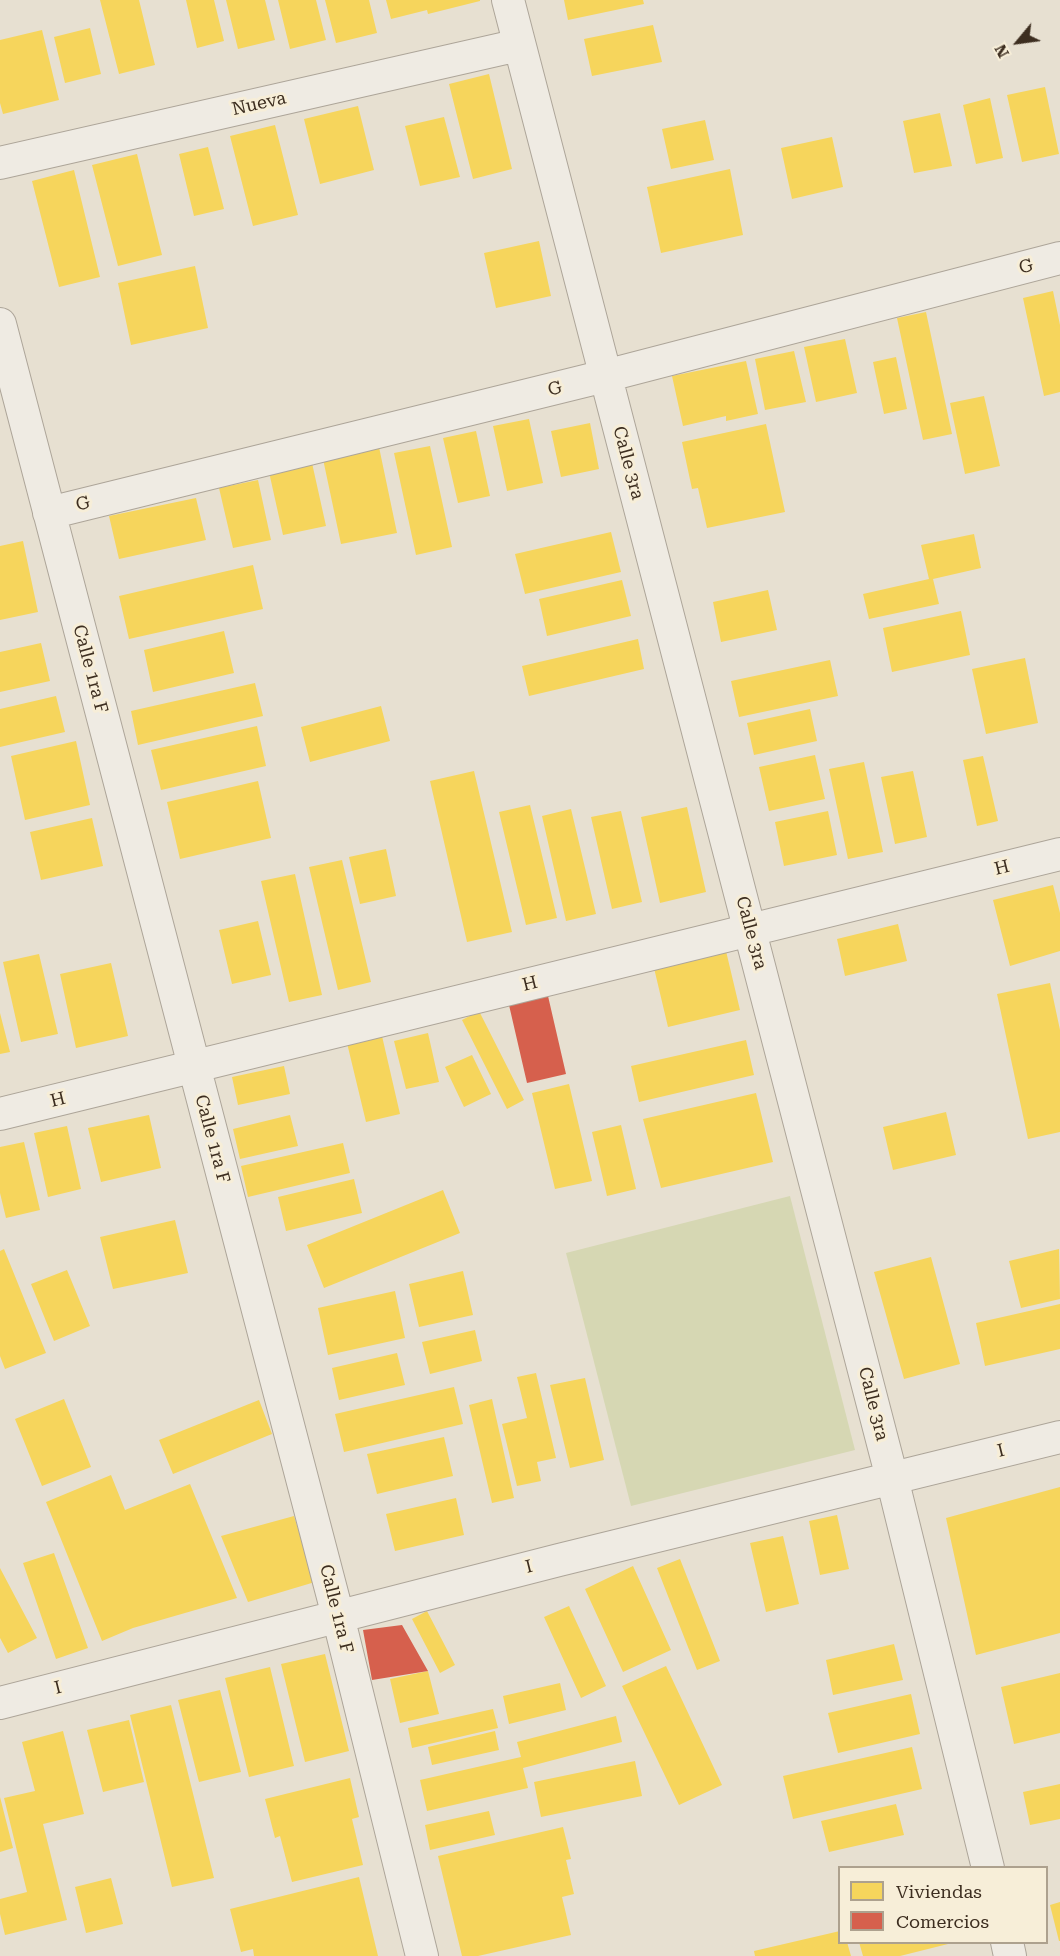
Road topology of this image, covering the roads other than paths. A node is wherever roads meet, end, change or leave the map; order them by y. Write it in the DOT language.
graph roads {
  1 [pos="508,0"];
  2 [pos="519,45"];
  3 [pos="0,163"];
  4 [pos="1060,258"];
  5 [pos="0,324"];
  6 [pos="605,376"];
  7 [pos="49,513"];
  8 [pos="1060,854"];
  9 [pos="751,930"];
  10 [pos="193,1066"];
  11 [pos="0,1114"];
  12 [pos="1060,1437"];
  13 [pos="892,1478"];
  14 [pos="338,1616"];
  15 [pos="0,1703"];
  16 [pos="988,1866"];
  17 [pos="422,1956"];
  1 -- 2 [label="street, Calle 3ra"];
  2 -- 3 [label="street, Nueva"];
  2 -- 6 [label="street, Calle 3ra"];
  4 -- 6 [label="street, G"];
  5 -- 7 [label="street, Calle 1ra F"];
  6 -- 7 [label="street, G"];
  6 -- 9 [label="street, Calle 3ra"];
  7 -- 10 [label="street, Calle 1ra F"];
  8 -- 9 [label="street, H"];
  9 -- 10 [label="street, H"];
  9 -- 13 [label="street, Calle 3ra"];
  10 -- 11 [label="street, H"];
  10 -- 14 [label="street, Calle 1ra F"];
  12 -- 13 [label="street, I"];
  13 -- 14 [label="street, I"];
  13 -- 16 [label="street, Calle 3ra"];
  14 -- 15 [label="street, I"];
  14 -- 17 [label="street, Calle 1ra F"];
}
